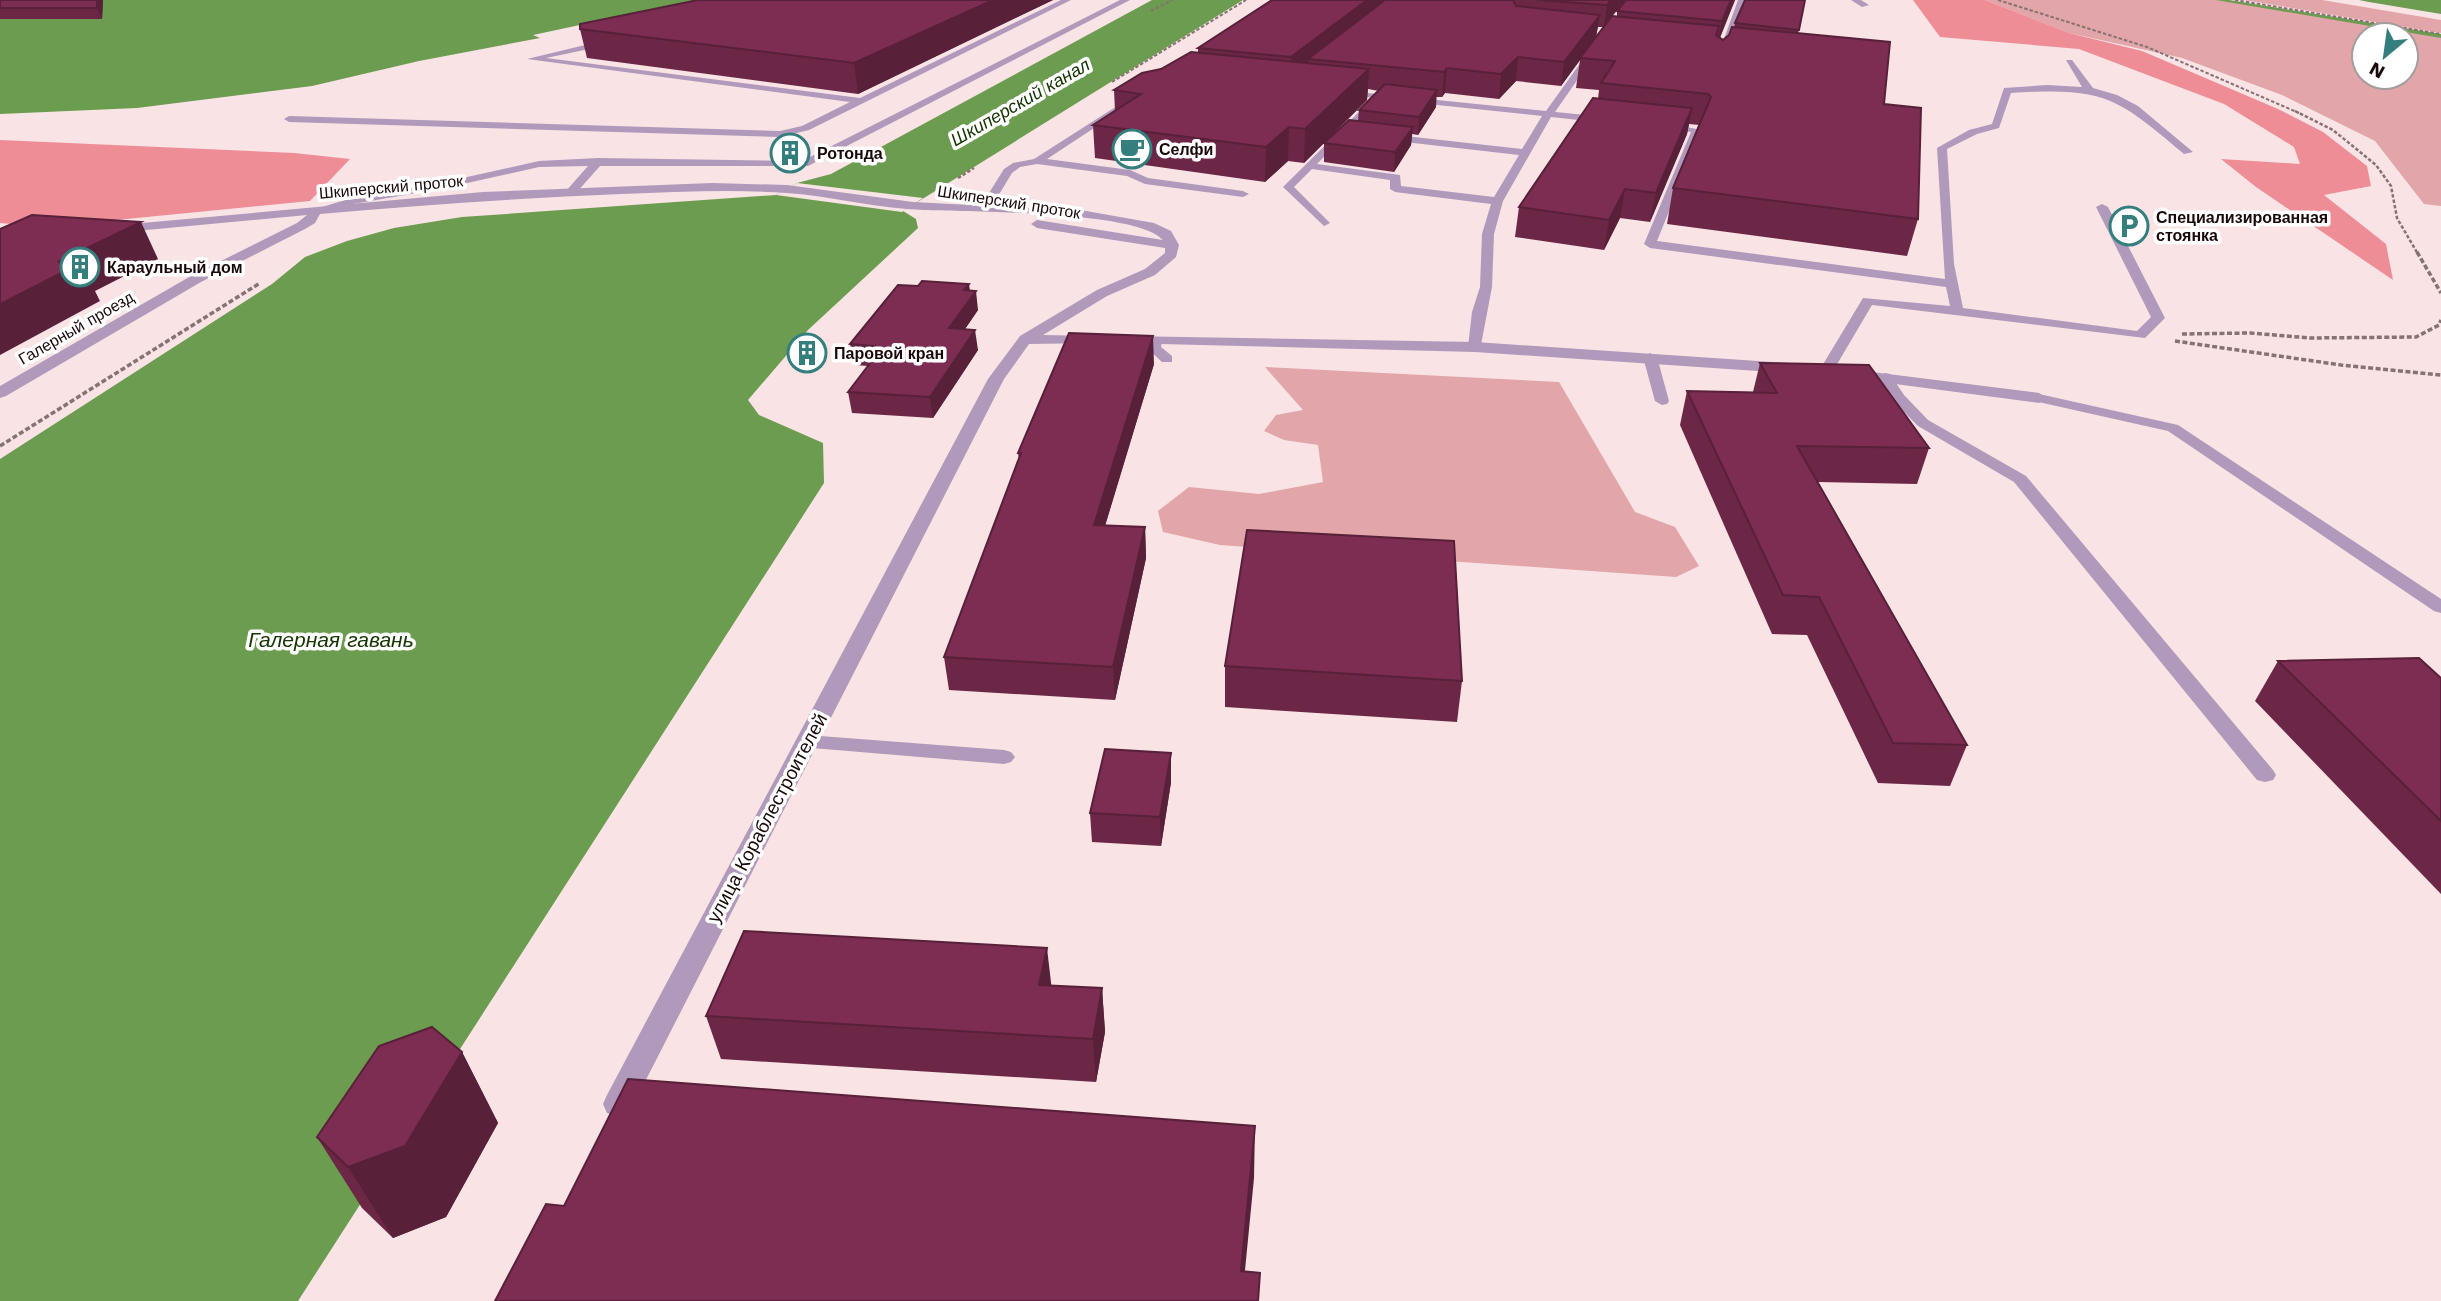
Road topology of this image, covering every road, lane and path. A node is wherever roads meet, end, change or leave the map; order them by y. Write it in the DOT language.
graph roads {
  1 [pos="1067,0"];
  2 [pos="1126,0"];
  3 [pos="1172,0"];
  4 [pos="1742,0"];
  5 [pos="1856,0"];
  6 [pos="1998,0"];
  7 [pos="2235,0"];
  8 [pos="1865,5"];
  9 [pos="1150,12"];
  10 [pos="2441,34"];
  11 [pos="624,39"];
  12 [pos="1709,48"];
  13 [pos="1595,49"];
  14 [pos="1723,49"];
  15 [pos="1737,51"];
  16 [pos="2069,62"];
  17 [pos="1717,64"];
  18 [pos="1331,91"];
  19 [pos="2090,91"];
  20 [pos="1381,96"];
  21 [pos="861,101"];
  22 [pos="1131,101"];
  23 [pos="1549,113"];
  24 [pos="289,119"];
  25 [pos="1616,121"];
  26 [pos="1657,125"];
  27 [pos="682,131"];
  28 [pos="1344,132"];
  29 [pos="1357,134"];
  30 [pos="1370,135"];
  31 [pos="666,152"];
  32 [pos="2188,152"];
  33 [pos="1526,153"];
  34 [pos="598,161"];
  35 [pos="1037,161"];
  36 [pos="1310,166"];
  37 [pos="572,191"];
  38 [pos="1243,194"];
  39 [pos="1497,201"];
  40 [pos="914,205"];
  41 [pos="2102,207"];
  42 [pos="985,209"];
  43 [pos="315,212"];
  44 [pos="1324,223"];
  45 [pos="95,230"];
  46 [pos="1172,245"];
  47 [pos="243,255"];
  48 [pos="1952,284"];
  49 [pos="2441,293"];
  50 [pos="1957,311"];
  51 [pos="2441,320"];
  52 [pos="2140,335"];
  53 [pos="1025,339"];
  54 [pos="1155,341"];
  55 [pos="2192,345"];
  56 [pos="1475,347"];
  57 [pos="1650,357"];
  58 [pos="1167,359"];
  59 [pos="1812,370"];
  60 [pos="2441,375"];
  61 [pos="1885,377"];
  62 [pos="0,393"];
  63 [pos="2039,398"];
  64 [pos="1662,401"];
  65 [pos="0,446"];
  66 [pos="2441,607"];
  67 [pos="807,742"];
  68 [pos="1004,757"];
  69 [pos="2266,775"];
  70 [pos="610,1119"];
  1 -- 21 [label="lane"];
  2 -- 31 [label="lane"];
  3 -- 9 [label="path"];
  4 -- 14 [label="lane"];
  5 -- 8 [label="lane"];
  6 -- 49 [label="path"];
  7 -- 10 [label="path"];
  11 -- 21 [label="lane"];
  12 -- 14 [label="lane"];
  13 -- 23 [label="lane"];
  14 -- 15 [label="lane"];
  14 -- 17 [label="lane"];
  16 -- 19 [label="lane"];
  18 -- 20 [label="lane"];
  19 -- 32 [label="lane"];
  19 -- 48 [label="lane"];
  20 -- 23 [label="lane"];
  20 -- 28 [label="lane"];
  21 -- 27 [label="lane"];
  22 -- 35 [label="lane"];
  23 -- 25 [label="lane"];
  23 -- 33 [label="lane"];
  24 -- 27 [label="lane"];
  26 -- 48 [label="lane"];
  27 -- 31 [label="lane"];
  28 -- 29 [label="lane"];
  28 -- 36 [label="lane"];
  30 -- 33 [label="lane"];
  31 -- 34 [label="lane"];
  33 -- 39 [label="lane"];
  34 -- 37 [label="lane"];
  34 -- 43 [label="lane"];
  35 -- 38 [label="lane"];
  35 -- 42 [label="lane"];
  36 -- 39 [label="lane"];
  36 -- 44 [label="lane"];
  37 -- 40 [label="street, Шкиперский проток"];
  37 -- 43 [label="street, Шкиперский проток"];
  39 -- 56 [label="lane"];
  40 -- 42 [label="street, Шкиперский проток"];
  40 -- 46 [label="street, Шкиперский проток"];
  41 -- 52 [label="lane"];
  42 -- 46 [label="street, Шкиперский проток"];
  43 -- 45 [label="street, Шкиперский проток"];
  43 -- 47 [label="street, Галерный проезд"];
  46 -- 53 [label="street"];
  47 -- 62 [label="street, Галерный проезд"];
  47 -- 65 [label="path"];
  48 -- 50 [label="lane"];
  50 -- 52 [label="lane"];
  50 -- 59 [label="lane"];
  51 -- 52 [label="path"];
  53 -- 54 [label="street"];
  53 -- 67 [label="street, улица Кораблестроителей"];
  54 -- 56 [label="street"];
  54 -- 58 [label="lane"];
  55 -- 60 [label="path"];
  56 -- 57 [label="street"];
  57 -- 59 [label="street"];
  57 -- 64 [label="lane"];
  59 -- 61 [label="street"];
  61 -- 63 [label="street"];
  61 -- 69 [label="lane"];
  63 -- 66 [label="lane"];
  67 -- 68 [label="lane"];
  67 -- 70 [label="street, улица Кораблестроителей"];
}
